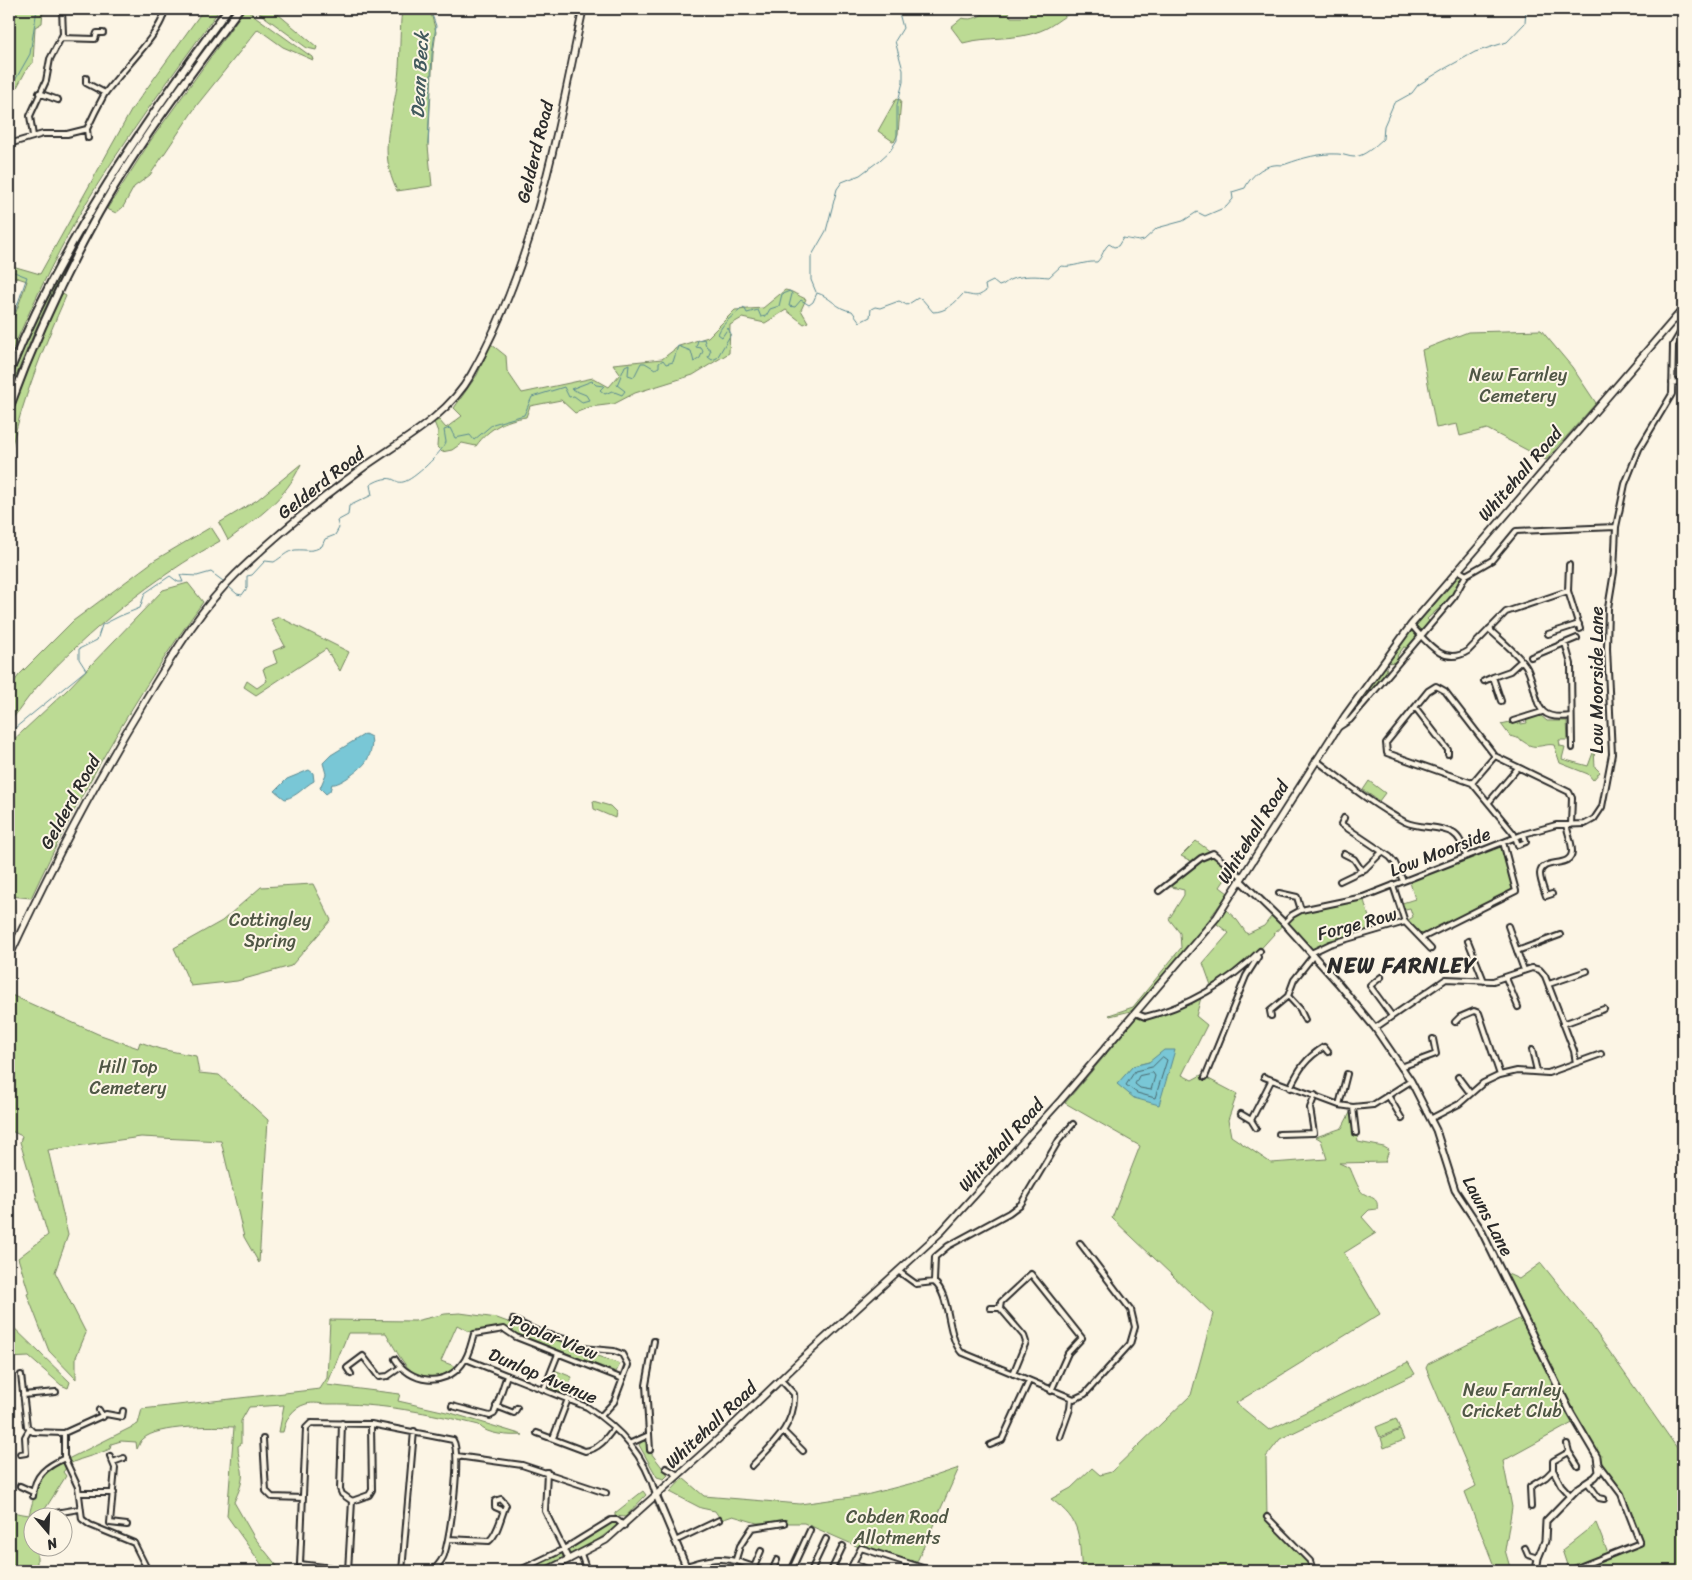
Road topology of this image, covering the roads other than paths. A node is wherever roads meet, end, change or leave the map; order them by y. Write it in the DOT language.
graph roads {
  1 [pos="62,9"];
  2 [pos="164,9"];
  3 [pos="228,9"];
  4 [pos="239,9"];
  5 [pos="583,9"];
  6 [pos="103,33"];
  7 [pos="61,38"];
  8 [pos="86,78"];
  9 [pos="39,93"];
  10 [pos="105,93"];
  11 [pos="58,100"];
  12 [pos="87,129"];
  13 [pos="33,136"];
  14 [pos="88,138"];
  15 [pos="9,144"];
  16 [pos="1683,309"];
  17 [pos="1683,328"];
  18 [pos="9,373"];
  19 [pos="1683,381"];
  20 [pos="1672,384"];
  21 [pos="9,409"];
  22 [pos="1616,527"];
  23 [pos="1569,565"];
  24 [pos="1458,570"];
  25 [pos="1466,575"];
  26 [pos="1568,591"];
  27 [pos="1411,625"];
  28 [pos="1489,629"];
  29 [pos="1548,634"];
  30 [pos="1420,635"];
  31 [pos="1577,638"];
  32 [pos="1565,643"];
  33 [pos="1531,657"];
  34 [pos="1521,661"];
  35 [pos="1382,662"];
  36 [pos="1392,668"];
  37 [pos="1493,677"];
  38 [pos="1484,681"];
  39 [pos="1504,693"];
  40 [pos="1499,695"];
  41 [pos="1501,701"];
  42 [pos="1415,707"];
  43 [pos="1542,712"];
  44 [pos="1571,716"];
  45 [pos="1513,721"];
  46 [pos="1337,728"];
  47 [pos="1572,748"];
  48 [pos="1448,754"];
  49 [pos="1495,756"];
  50 [pos="1316,760"];
  51 [pos="1517,769"];
  52 [pos="1472,783"];
  53 [pos="1489,802"];
  54 [pos="1602,807"];
  55 [pos="1344,818"];
  56 [pos="1568,825"];
  57 [pos="1524,834"];
  58 [pos="1516,837"];
  59 [pos="1503,842"];
  60 [pos="1381,852"];
  61 [pos="1344,854"];
  62 [pos="1466,856"];
  63 [pos="1362,871"];
  64 [pos="1241,878"];
  65 [pos="1340,881"];
  66 [pos="1403,881"];
  67 [pos="1393,885"];
  68 [pos="1159,891"];
  69 [pos="1279,893"];
  70 [pos="1552,894"];
  71 [pos="1301,910"];
  72 [pos="1405,922"];
  73 [pos="1284,923"];
  74 [pos="1508,926"];
  75 [pos="1560,935"];
  76 [pos="1422,938"];
  77 [pos="1468,941"];
  78 [pos="1430,949"];
  79 [pos="1517,950"];
  80 [pos="1312,954"];
  81 [pos="9,957"];
  82 [pos="1524,970"];
  83 [pos="1587,971"];
  84 [pos="1381,977"];
  85 [pos="1506,978"];
  86 [pos="1484,981"];
  87 [pos="1550,984"];
  88 [pos="1288,996"];
  89 [pos="1518,1008"];
  90 [pos="1604,1010"];
  91 [pos="1135,1013"];
  92 [pos="1270,1016"];
  93 [pos="1392,1016"];
  94 [pos="1305,1020"];
  95 [pos="1455,1022"];
  96 [pos="1562,1024"];
  97 [pos="1375,1028"];
  98 [pos="1432,1039"];
  99 [pos="1532,1050"];
  100 [pos="1328,1052"];
  101 [pos="1436,1054"];
  102 [pos="1601,1054"];
  103 [pos="1443,1056"];
  104 [pos="1576,1064"];
  105 [pos="1401,1067"];
  106 [pos="1537,1071"];
  107 [pos="1347,1074"];
  108 [pos="1500,1075"];
  109 [pos="1205,1077"];
  110 [pos="1264,1077"];
  111 [pos="1458,1077"];
  112 [pos="1271,1081"];
  113 [pos="1411,1081"];
  114 [pos="1290,1088"];
  115 [pos="1470,1093"];
  116 [pos="1315,1095"];
  117 [pos="1389,1096"];
  118 [pos="1338,1105"];
  119 [pos="1353,1107"];
  120 [pos="1241,1114"];
  121 [pos="1432,1118"];
  122 [pos="1250,1120"];
  123 [pos="1395,1120"];
  124 [pos="1073,1124"];
  125 [pos="1256,1128"];
  126 [pos="1356,1133"];
  127 [pos="1279,1134"];
  128 [pos="1080,1243"];
  129 [pos="898,1271"];
  130 [pos="934,1282"];
  131 [pos="990,1308"];
  132 [pos="1000,1308"];
  133 [pos="514,1320"];
  134 [pos="654,1340"];
  135 [pos="558,1354"];
  136 [pos="396,1358"];
  137 [pos="466,1358"];
  138 [pos="401,1367"];
  139 [pos="351,1374"];
  140 [pos="1013,1374"];
  141 [pos="20,1375"];
  142 [pos="507,1375"];
  143 [pos="623,1379"];
  144 [pos="781,1380"];
  145 [pos="1028,1381"];
  146 [pos="544,1389"];
  147 [pos="1051,1391"];
  148 [pos="56,1392"];
  149 [pos="23,1395"];
  150 [pos="1071,1398"];
  151 [pos="568,1399"];
  152 [pos="452,1406"];
  153 [pos="496,1406"];
  154 [pos="517,1408"];
  155 [pos="99,1410"];
  156 [pos="123,1411"];
  157 [pos="103,1416"];
  158 [pos="602,1416"];
  159 [pos="342,1422"];
  160 [pos="371,1424"];
  161 [pos="614,1428"];
  162 [pos="29,1430"];
  163 [pos="414,1431"];
  164 [pos="784,1432"];
  165 [pos="64,1433"];
  166 [pos="537,1433"];
  167 [pos="649,1434"];
  168 [pos="1060,1437"];
  169 [pos="553,1438"];
  170 [pos="263,1439"];
  171 [pos="631,1443"];
  172 [pos="1567,1444"];
  173 [pos="990,1445"];
  174 [pos="650,1450"];
  175 [pos="803,1451"];
  176 [pos="1569,1452"];
  177 [pos="20,1454"];
  178 [pos="110,1456"];
  179 [pos="457,1456"];
  180 [pos="65,1458"];
  181 [pos="124,1458"];
  182 [pos="113,1462"];
  183 [pos="1599,1465"];
  184 [pos="752,1466"];
  185 [pos="1578,1466"];
  186 [pos="666,1468"];
  187 [pos="1553,1470"];
  188 [pos="547,1472"];
  189 [pos="678,1475"];
  190 [pos="1588,1483"];
  191 [pos="20,1486"];
  192 [pos="79,1493"];
  193 [pos="606,1493"];
  194 [pos="114,1494"];
  195 [pos="656,1495"];
  196 [pos="1570,1495"];
  197 [pos="303,1498"];
  198 [pos="352,1501"];
  199 [pos="1595,1503"];
  200 [pos="1531,1507"];
  201 [pos="80,1509"];
  202 [pos="72,1510"];
  203 [pos="502,1510"];
  204 [pos="1267,1517"];
  205 [pos="718,1520"];
  206 [pos="784,1523"];
  207 [pos="127,1525"];
  208 [pos="624,1526"];
  209 [pos="810,1530"];
  210 [pos="826,1538"];
  211 [pos="448,1539"];
  212 [pos="675,1541"];
  213 [pos="843,1546"];
  214 [pos="1525,1548"];
  215 [pos="564,1549"];
  216 [pos="761,1552"];
  217 [pos="581,1554"];
  218 [pos="1538,1558"];
  219 [pos="736,1559"];
  220 [pos="569,1560"];
  221 [pos="777,1560"];
  222 [pos="853,1563"];
  223 [pos="754,1567"];
  224 [pos="147,1569"];
  225 [pos="687,1569"];
  226 [pos="348,1570"];
  227 [pos="524,1570"];
  228 [pos="130,1571"];
  229 [pos="402,1571"];
  230 [pos="433,1571"];
  231 [pos="518,1571"];
  232 [pos="546,1571"];
  233 [pos="587,1571"];
  234 [pos="673,1571"];
  235 [pos="762,1571"];
  236 [pos="772,1571"];
  237 [pos="791,1571"];
  238 [pos="811,1571"];
  239 [pos="832,1571"];
  240 [pos="849,1571"];
  241 [pos="871,1571"];
  242 [pos="932,1571"];
  243 [pos="1313,1571"];
  244 [pos="1536,1571"];
  245 [pos="1570,1571"];
  1 -- 7 [label="street"];
  2 -- 10 [label="street"];
  3 -- 18 [label="highway"];
  4 -- 21 [label="highway"];
  5 -- 81 [label="main road, Gelderd Road"];
  6 -- 7 [label="street"];
  7 -- 9 [label="street"];
  8 -- 10 [label="street"];
  9 -- 11 [label="street"];
  9 -- 13 [label="street"];
  10 -- 12 [label="street"];
  12 -- 13 [label="street"];
  12 -- 14 [label="street"];
  13 -- 15 [label="street"];
  16 -- 24 [label="main road, Whitehall Road"];
  17 -- 20 [label="street, Low Moorside Lane"];
  19 -- 20 [label="street"];
  20 -- 22 [label="street, Low Moorside Lane"];
  22 -- 25 [label="street"];
  22 -- 54 [label="street, Low Moorside Lane"];
  23 -- 26 [label="street"];
  24 -- 25 [label="street"];
  24 -- 27 [label="main road, Whitehall Road"];
  25 -- 30 [label="street, Whitehall Road"];
  26 -- 28 [label="street"];
  26 -- 29 [label="street"];
  27 -- 30 [label="street"];
  27 -- 35 [label="main road, Whitehall Road"];
  28 -- 30 [label="street"];
  28 -- 34 [label="street"];
  30 -- 36 [label="street, Whitehall Road"];
  31 -- 32 [label="street"];
  32 -- 33 [label="street"];
  32 -- 44 [label="street"];
  34 -- 37 [label="street"];
  34 -- 43 [label="street"];
  35 -- 36 [label="street"];
  35 -- 46 [label="main road, Whitehall Road"];
  36 -- 46 [label="street, Whitehall Road"];
  37 -- 38 [label="street"];
  37 -- 40 [label="street"];
  39 -- 40 [label="street"];
  40 -- 41 [label="street"];
  42 -- 48 [label="street"];
  42 -- 49 [label="street"];
  42 -- 52 [label="street"];
  43 -- 44 [label="street"];
  43 -- 45 [label="street"];
  44 -- 47 [label="street"];
  46 -- 50 [label="main road, Whitehall Road"];
  49 -- 51 [label="street"];
  49 -- 52 [label="street"];
  50 -- 62 [label="street"];
  50 -- 64 [label="main road, Whitehall Road"];
  51 -- 53 [label="street"];
  51 -- 56 [label="street"];
  52 -- 53 [label="street"];
  53 -- 58 [label="street"];
  54 -- 56 [label="street, Low Moorside"];
  55 -- 60 [label="street"];
  56 -- 57 [label="street, Low Moorside"];
  56 -- 70 [label="street"];
  57 -- 58 [label="street, Low Moorside"];
  57 -- 58 [label="street"];
  58 -- 59 [label="street, Low Moorside"];
  59 -- 62 [label="street, Low Moorside"];
  59 -- 76 [label="street"];
  60 -- 63 [label="street"];
  60 -- 66 [label="street"];
  61 -- 63 [label="street"];
  62 -- 66 [label="street, Low Moorside"];
  63 -- 65 [label="street"];
  64 -- 68 [label="street"];
  64 -- 73 [label="street, Lawns Lane"];
  64 -- 91 [label="main road, Whitehall Road"];
  66 -- 67 [label="street, Low Moorside"];
  67 -- 71 [label="street, Low Moorside"];
  67 -- 72 [label="street"];
  69 -- 71 [label="street"];
  71 -- 73 [label="street, Low Moorside"];
  72 -- 76 [label="street, Forge Row"];
  72 -- 80 [label="street, Forge Row"];
  73 -- 80 [label="street, Lawns Lane"];
  74 -- 79 [label="street"];
  75 -- 79 [label="street"];
  76 -- 78 [label="street, Forge Row"];
  77 -- 86 [label="street"];
  79 -- 82 [label="street"];
  80 -- 88 [label="street"];
  80 -- 97 [label="street, Lawns Lane"];
  82 -- 85 [label="street"];
  82 -- 87 [label="street"];
  83 -- 87 [label="street"];
  84 -- 93 [label="street"];
  85 -- 86 [label="street"];
  85 -- 89 [label="street"];
  86 -- 93 [label="street"];
  87 -- 96 [label="street"];
  88 -- 92 [label="street"];
  88 -- 94 [label="street"];
  90 -- 96 [label="street"];
  91 -- 109 [label="street"];
  91 -- 129 [label="main road, Whitehall Road"];
  93 -- 97 [label="street"];
  95 -- 108 [label="street"];
  96 -- 104 [label="street"];
  97 -- 105 [label="street, Lawns Lane"];
  98 -- 101 [label="street"];
  99 -- 106 [label="street"];
  100 -- 114 [label="street"];
  101 -- 103 [label="street"];
  101 -- 105 [label="street"];
  102 -- 104 [label="street"];
  104 -- 106 [label="street"];
  105 -- 113 [label="street, Lawns Lane"];
  106 -- 108 [label="street"];
  107 -- 118 [label="street"];
  108 -- 115 [label="street"];
  110 -- 112 [label="street"];
  111 -- 115 [label="street"];
  112 -- 114 [label="street"];
  112 -- 122 [label="street"];
  113 -- 117 [label="street"];
  113 -- 121 [label="street, Lawns Lane"];
  114 -- 116 [label="street"];
  115 -- 121 [label="street"];
  116 -- 118 [label="street"];
  116 -- 127 [label="street"];
  117 -- 119 [label="street"];
  117 -- 123 [label="street"];
  118 -- 119 [label="street"];
  119 -- 126 [label="street"];
  120 -- 122 [label="street"];
  121 -- 183 [label="street, Lawns Lane"];
  122 -- 125 [label="street"];
  124 -- 130 [label="street"];
  128 -- 150 [label="street"];
  129 -- 130 [label="street"];
  129 -- 144 [label="main road, Whitehall Road"];
  130 -- 140 [label="street"];
  131 -- 132 [label="street"];
  132 -- 140 [label="street"];
  132 -- 147 [label="street"];
  133 -- 143 [label="street"];
  134 -- 167 [label="street"];
  135 -- 137 [label="street, Poplar View"];
  135 -- 143 [label="street, Poplar View"];
  135 -- 146 [label="street"];
  136 -- 138 [label="street"];
  137 -- 138 [label="street"];
  137 -- 142 [label="street, Dunlop Avenue"];
  138 -- 139 [label="street"];
  140 -- 145 [label="street"];
  141 -- 149 [label="street"];
  142 -- 146 [label="street, Dunlop Avenue"];
  142 -- 153 [label="street"];
  143 -- 158 [label="street"];
  144 -- 164 [label="street"];
  144 -- 189 [label="main road, Whitehall Road"];
  145 -- 147 [label="street"];
  145 -- 173 [label="street"];
  146 -- 151 [label="street, Dunlop Avenue"];
  147 -- 150 [label="street"];
  148 -- 149 [label="street"];
  149 -- 162 [label="street"];
  150 -- 168 [label="street"];
  151 -- 158 [label="street, Dunlop Avenue"];
  151 -- 169 [label="street"];
  152 -- 153 [label="street"];
  153 -- 154 [label="street"];
  155 -- 157 [label="street"];
  156 -- 157 [label="street"];
  157 -- 165 [label="street"];
  158 -- 161 [label="street, Dunlop Avenue"];
  159 -- 160 [label="street"];
  159 -- 197 [label="street"];
  159 -- 198 [label="street"];
  160 -- 163 [label="street"];
  160 -- 198 [label="street"];
  161 -- 169 [label="street"];
  161 -- 171 [label="street, Dunlop Avenue"];
  162 -- 165 [label="street"];
  162 -- 177 [label="street"];
  163 -- 179 [label="street"];
  163 -- 229 [label="street"];
  164 -- 175 [label="street"];
  164 -- 184 [label="street"];
  165 -- 180 [label="street"];
  166 -- 169 [label="street"];
  167 -- 171 [label="street"];
  167 -- 174 [label="street"];
  170 -- 197 [label="street"];
  171 -- 195 [label="street, Dunlop Avenue"];
  172 -- 176 [label="street"];
  176 -- 185 [label="street"];
  176 -- 187 [label="street"];
  178 -- 182 [label="street"];
  179 -- 188 [label="street"];
  179 -- 211 [label="street"];
  180 -- 191 [label="street"];
  180 -- 192 [label="street"];
  181 -- 182 [label="street"];
  182 -- 194 [label="street"];
  183 -- 190 [label="street"];
  183 -- 245 [label="street, Lawns Lane"];
  186 -- 189 [label="street"];
  187 -- 196 [label="street"];
  187 -- 200 [label="street"];
  188 -- 193 [label="street"];
  188 -- 215 [label="street"];
  189 -- 195 [label="main road, Whitehall Road"];
  190 -- 196 [label="street"];
  190 -- 199 [label="street"];
  192 -- 194 [label="street"];
  192 -- 201 [label="street"];
  194 -- 207 [label="street"];
  195 -- 208 [label="main road, Whitehall Road"];
  195 -- 212 [label="street"];
  196 -- 218 [label="street"];
  197 -- 226 [label="street"];
  198 -- 226 [label="street"];
  201 -- 202 [label="street"];
  201 -- 224 [label="street"];
  203 -- 211 [label="street"];
  204 -- 243 [label="street"];
  205 -- 212 [label="street"];
  206 -- 219 [label="street"];
  208 -- 215 [label="street"];
  208 -- 217 [label="main road, Whitehall Road"];
  209 -- 237 [label="street"];
  210 -- 238 [label="street"];
  211 -- 230 [label="street"];
  212 -- 225 [label="street"];
  213 -- 239 [label="street"];
  214 -- 218 [label="street"];
  215 -- 220 [label="street"];
  215 -- 227 [label="street"];
  216 -- 223 [label="street"];
  217 -- 220 [label="main road, Whitehall Road"];
  217 -- 233 [label="street"];
  218 -- 244 [label="street"];
  219 -- 223 [label="street"];
  219 -- 225 [label="street"];
  220 -- 232 [label="main road, Whitehall Road"];
  221 -- 236 [label="street"];
  222 -- 240 [label="street"];
  222 -- 241 [label="street"];
  222 -- 242 [label="street"];
  223 -- 235 [label="street"];
  224 -- 228 [label="street"];
  225 -- 234 [label="street"];
  227 -- 231 [label="street"];
}
